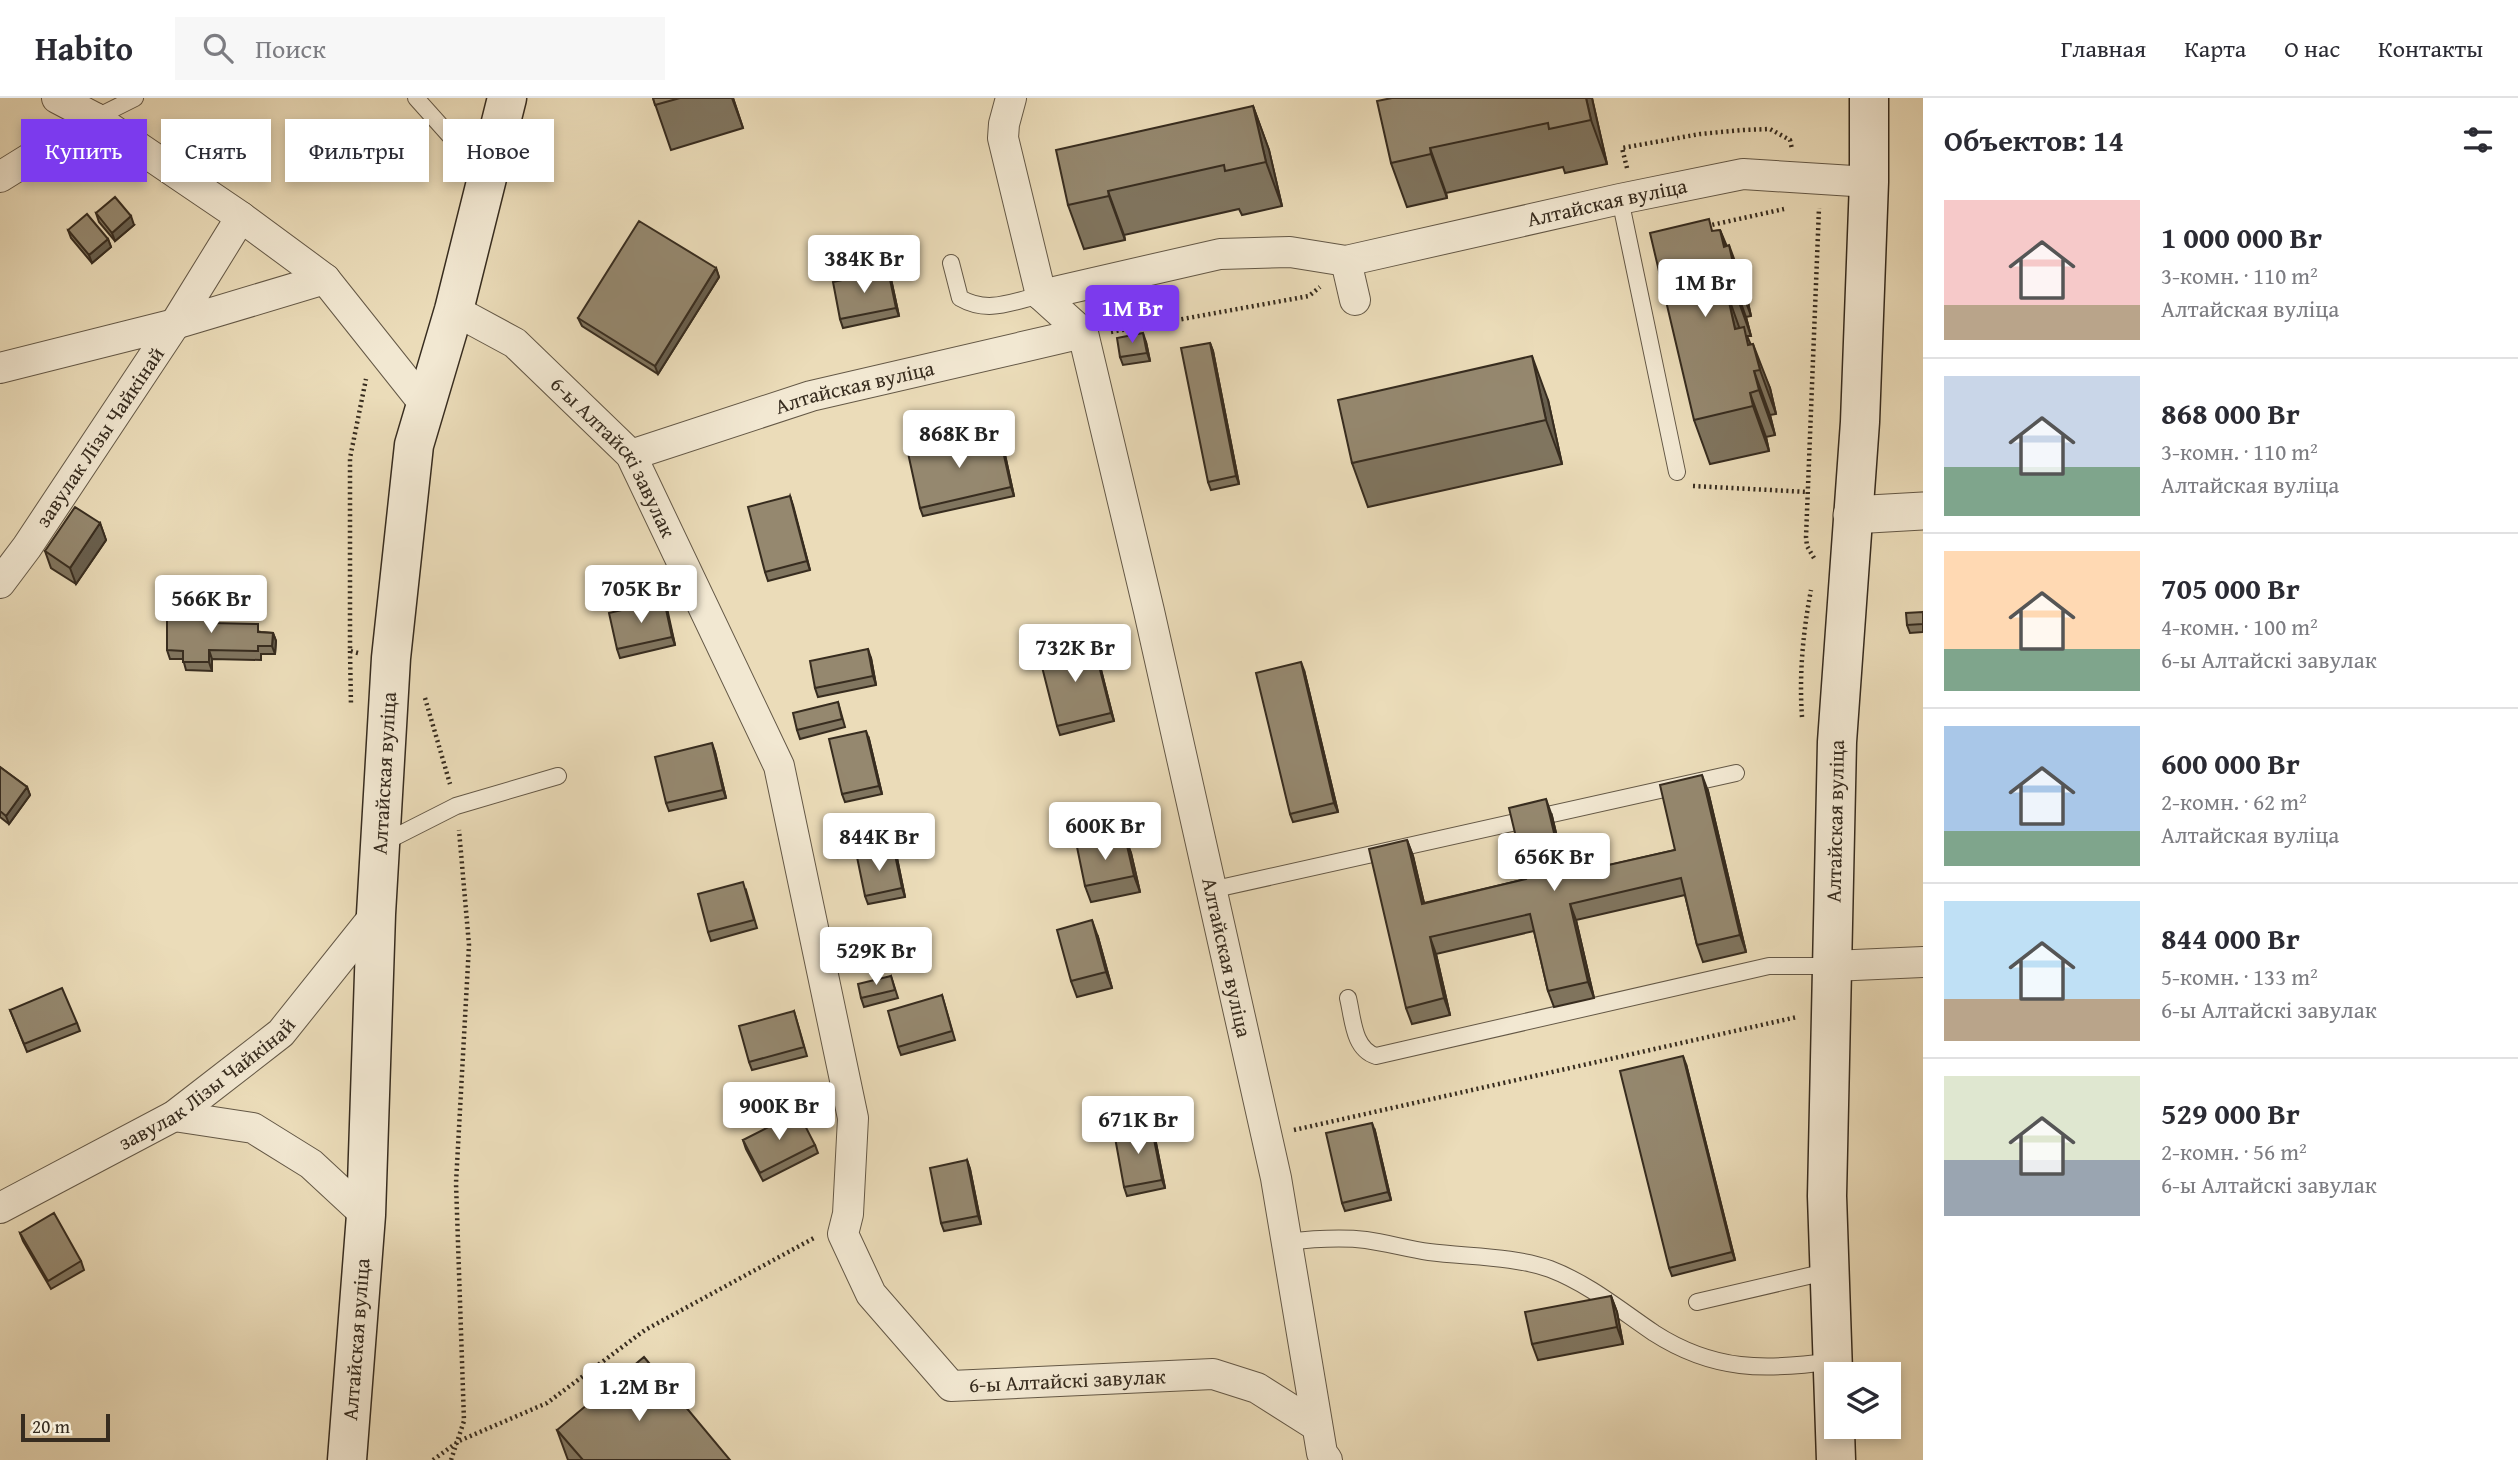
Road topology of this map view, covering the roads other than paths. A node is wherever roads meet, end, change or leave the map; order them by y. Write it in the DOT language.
graph roads {
  1 [pos="57,98"];
  2 [pos="135,98"];
  3 [pos="416,98"];
  4 [pos="507,98"];
  5 [pos="1011,98"];
  6 [pos="1869,98"];
  7 [pos="95,118"];
  8 [pos="501,119"];
  9 [pos="443,128"];
  10 [pos="0,177"];
  11 [pos="485,182"];
  12 [pos="1869,182"];
  13 [pos="1624,186"];
  14 [pos="241,217"];
  15 [pos="1346,261"];
  16 [pos="951,263"];
  17 [pos="325,279"];
  18 [pos="1041,295"];
  19 [pos="1355,300"];
  20 [pos="454,310"];
  21 [pos="175,324"];
  22 [pos="1083,333"];
  23 [pos="0,368"];
  24 [pos="425,407"];
  25 [pos="631,454"];
  26 [pos="1683,474"];
  27 [pos="1923,511"];
  28 [pos="1852,515"];
  29 [pos="0,583"];
  30 [pos="1736,773"];
  31 [pos="558,776"];
  32 [pos="382,844"];
  33 [pos="1211,890"];
  34 [pos="376,914"];
  35 [pos="1923,962"];
  36 [pos="1832,966"];
  37 [pos="1349,998"];
  38 [pos="174,1116"];
  39 [pos="0,1208"];
  40 [pos="366,1215"];
  41 [pos="1286,1242"];
  42 [pos="1830,1271"];
  43 [pos="1697,1302"];
  44 [pos="1833,1361"];
  45 [pos="1317,1426"];
  46 [pos="348,1460"];
  47 [pos="1327,1460"];
  48 [pos="1836,1460"];
  1 -- 7 [label="street"];
  2 -- 7 [label="lane"];
  3 -- 9 [label="lane"];
  4 -- 8 [label="main road, Алтайская вуліца"];
  5 -- 18 [label="street"];
  6 -- 12 [label="main road, Алтайская вуліца"];
  7 -- 10 [label="street"];
  7 -- 14 [label="street"];
  11 -- 20 [label="main road, Алтайская вуліца"];
  12 -- 13 [label="street, Алтайская вуліца"];
  12 -- 28 [label="main road, Алтайская вуліца"];
  13 -- 15 [label="street, Алтайская вуліца"];
  13 -- 26 [label="lane"];
  14 -- 17 [label="street"];
  14 -- 21 [label="street, завулак Лізы Чайкінай"];
  15 -- 18 [label="street, Алтайская вуліца"];
  15 -- 19 [label="street"];
  16 -- 18 [label="lane"];
  17 -- 21 [label="street, завулак Лізы Чайкінай"];
  17 -- 24 [label="street"];
  18 -- 22 [label="street"];
  20 -- 24 [label="main road, Алтайская вуліца"];
  20 -- 25 [label="street, 6-ы Алтайскі завулак"];
  21 -- 23 [label="street, завулак Лізы Чайкінай"];
  21 -- 29 [label="street, завулак Лізы Чайкінай"];
  22 -- 25 [label="street, Алтайская вуліца"];
  22 -- 33 [label="street, Алтайская вуліца"];
  24 -- 32 [label="main road, Алтайская вуліца"];
  25 -- 45 [label="street, 6-ы Алтайскі завулак"];
  27 -- 28 [label="street"];
  28 -- 36 [label="main road, Алтайская вуліца"];
  30 -- 33 [label="lane"];
  31 -- 32 [label="lane"];
  32 -- 34 [label="main road, Алтайская вуліца"];
  33 -- 41 [label="street, Алтайская вуліца"];
  34 -- 38 [label="street, завулак Лізы Чайкінай"];
  34 -- 40 [label="main road, Алтайская вуліца"];
  35 -- 36 [label="street"];
  36 -- 37 [label="lane"];
  36 -- 42 [label="main road, Алтайская вуліца"];
  38 -- 39 [label="street, завулак Лізы Чайкінай"];
  38 -- 40 [label="street"];
  40 -- 46 [label="main road, Алтайская вуліца"];
  41 -- 44 [label="lane"];
  41 -- 45 [label="street, Алтайская вуліца"];
  42 -- 43 [label="lane"];
  42 -- 44 [label="main road, Алтайская вуліца"];
  44 -- 48 [label="main road, Алтайская вуліца"];
  45 -- 47 [label="street, Алтайская вуліца"];
}
